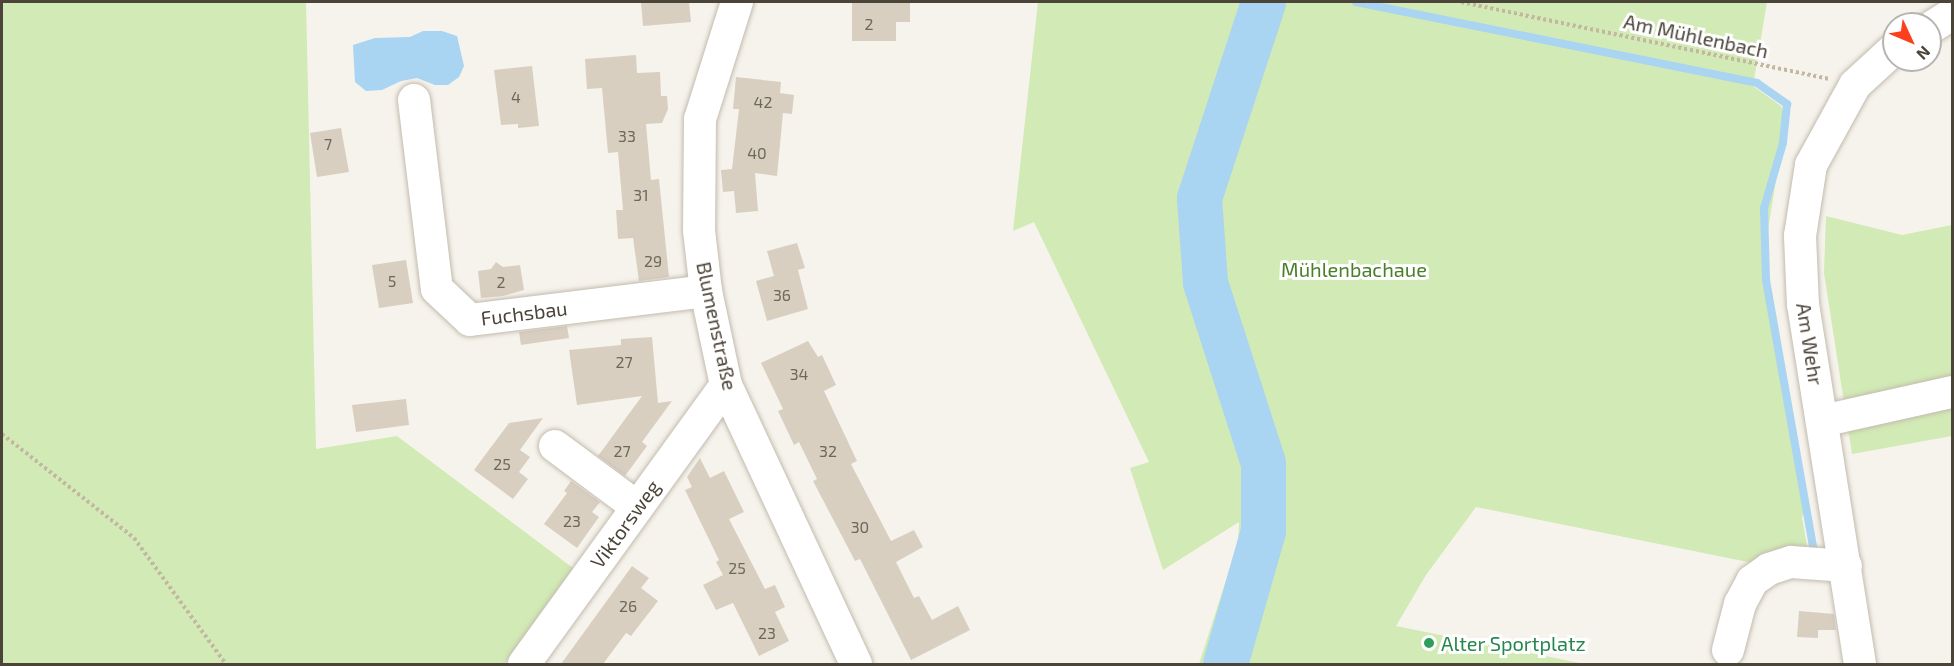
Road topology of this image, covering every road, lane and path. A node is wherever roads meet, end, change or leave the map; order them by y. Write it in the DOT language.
graph roads {
  1 [pos="737,2"];
  2 [pos="1461,2"];
  3 [pos="1882,60"];
  4 [pos="1855,85"];
  5 [pos="414,100"];
  6 [pos="706,291"];
  7 [pos="726,385"];
  8 [pos="1953,392"];
  9 [pos="1822,421"];
  10 [pos="2,434"];
  11 [pos="555,446"];
  12 [pos="637,507"];
  13 [pos="1846,566"];
  14 [pos="1728,650"];
  15 [pos="226,664"];
  16 [pos="524,664"];
  17 [pos="856,664"];
  18 [pos="1860,664"];
  1 -- 6 [label="street, Blumenstraße"];
  2 -- 4 [label="path, Am Mühlenbach"];
  3 -- 4 [label="street, Am Wehr"];
  4 -- 9 [label="street, Am Wehr"];
  5 -- 6 [label="street, Fuchsbau"];
  6 -- 7 [label="street, Blumenstraße"];
  7 -- 12 [label="street, Viktorsweg"];
  7 -- 17 [label="street, Blumenstraße"];
  8 -- 9 [label="street"];
  9 -- 13 [label="street, Am Wehr"];
  10 -- 15 [label="path"];
  11 -- 12 [label="street"];
  12 -- 16 [label="street, Viktorsweg"];
  13 -- 14 [label="street"];
  13 -- 18 [label="street, Am Wehr"];
}
